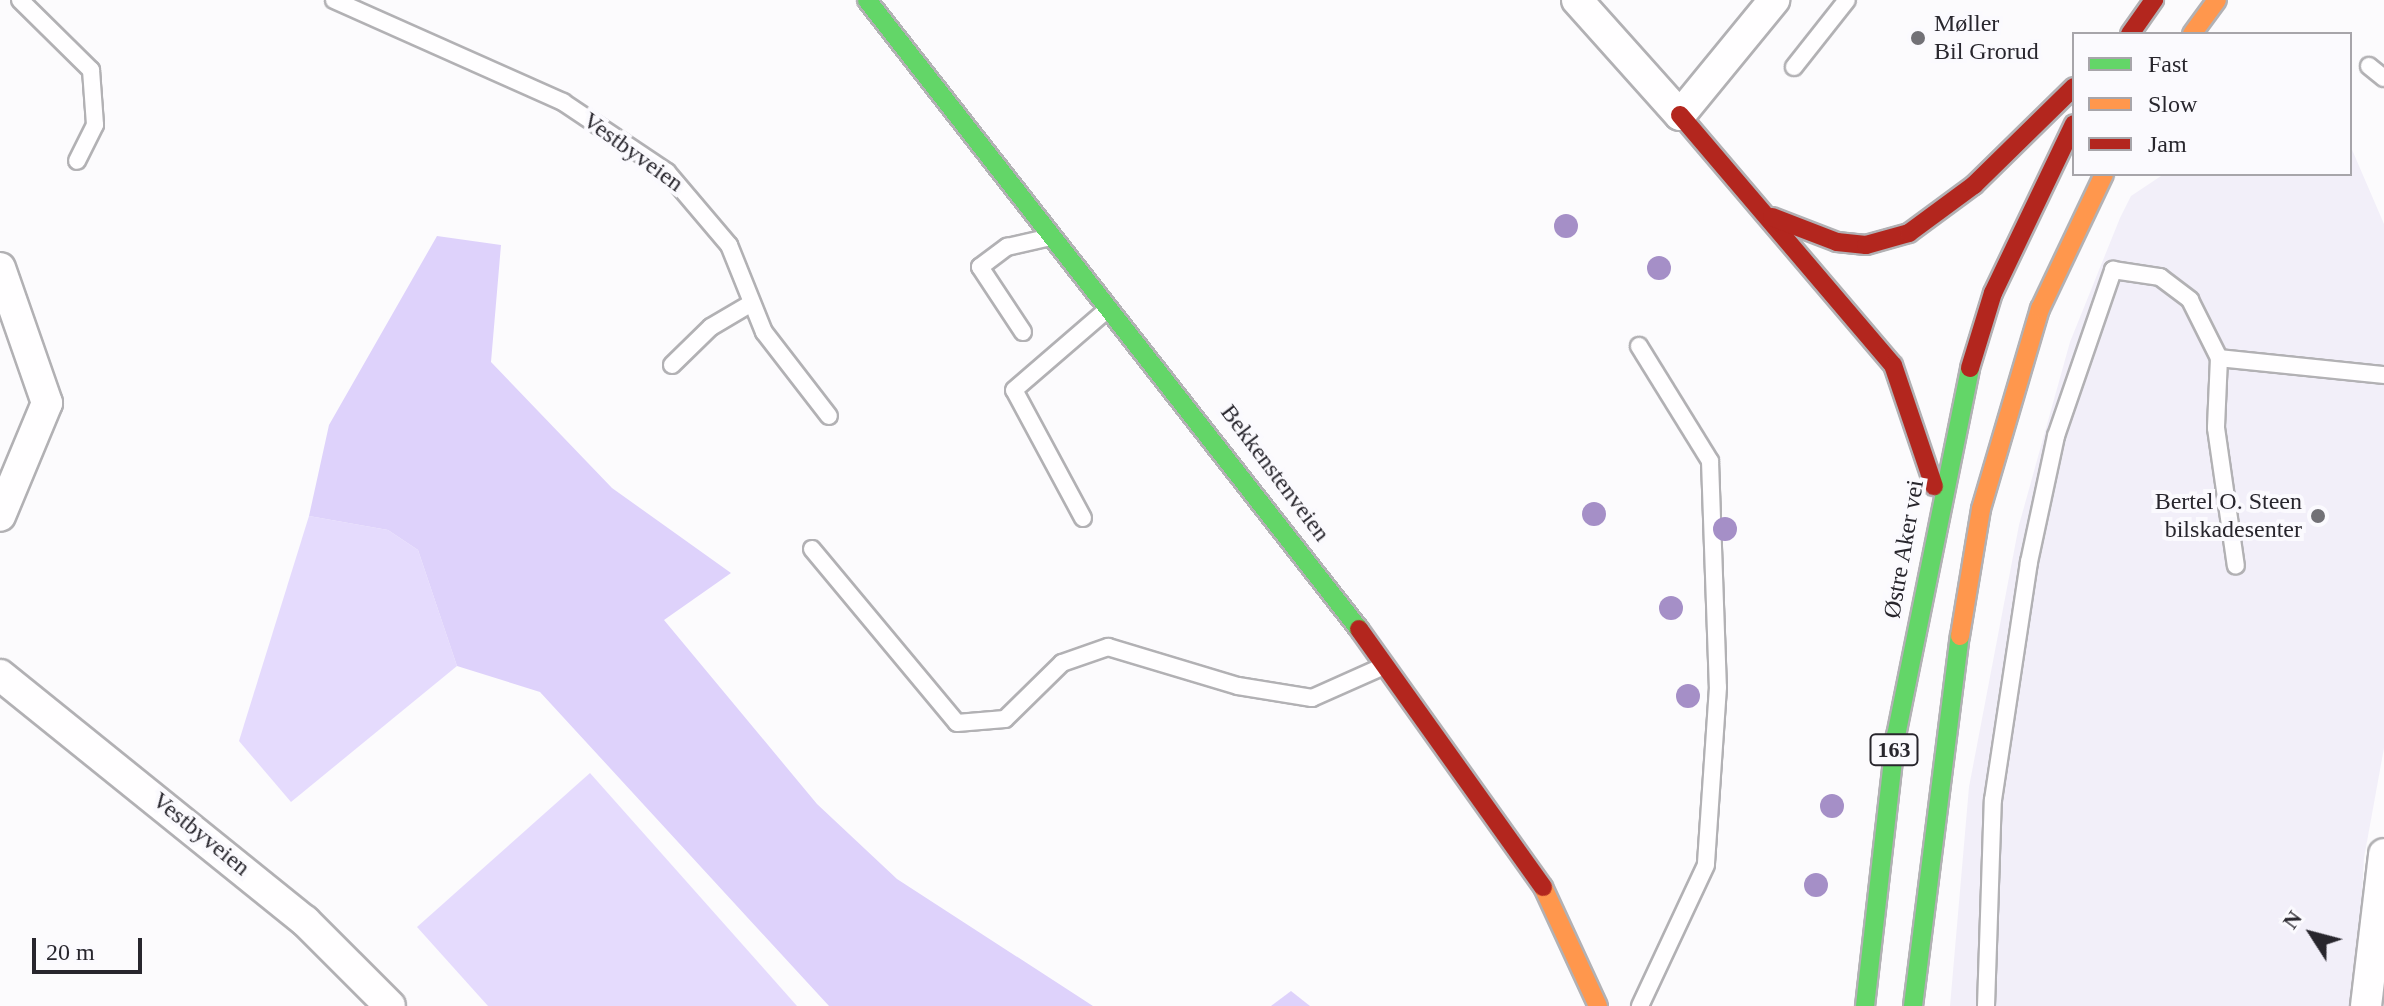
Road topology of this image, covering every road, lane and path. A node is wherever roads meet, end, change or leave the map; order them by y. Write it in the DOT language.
graph roads {
  1 [pos="20,0"];
  2 [pos="334,0"];
  3 [pos="867,0"];
  4 [pos="1577,0"];
  5 [pos="1774,0"];
  6 [pos="1847,0"];
  7 [pos="2154,0"];
  8 [pos="2217,0"];
  9 [pos="2131,32"];
  10 [pos="2193,32"];
  11 [pos="2369,66"];
  12 [pos="1794,67"];
  13 [pos="2384,78"];
  14 [pos="2072,89"];
  15 [pos="1680,115"];
  16 [pos="2072,128"];
  17 [pos="77,161"];
  18 [pos="2103,176"];
  19 [pos="1769,216"];
  20 [pos="1055,235"];
  21 [pos="0,268"];
  22 [pos="750,304"];
  23 [pos="1113,306"];
  24 [pos="1023,332"];
  25 [pos="1639,346"];
  26 [pos="2219,358"];
  27 [pos="672,365"];
  28 [pos="2384,375"];
  29 [pos="829,416"];
  30 [pos="1936,495"];
  31 [pos="0,516"];
  32 [pos="1083,518"];
  33 [pos="812,549"];
  34 [pos="2236,566"];
  35 [pos="1385,666"];
  36 [pos="0,675"];
  37 [pos="2384,854"];
  38 [pos="390,1006"];
  39 [pos="1598,1006"];
  40 [pos="1640,1006"];
  41 [pos="1865,1006"];
  42 [pos="1913,1006"];
  43 [pos="1986,1006"];
  44 [pos="2366,1006"];
  1 -- 17 [label="lane"];
  2 -- 22 [label="lane, Vestbyveien"];
  3 -- 20 [label="main road, Bekkenstenveien"];
  4 -- 15 [label="street"];
  5 -- 15 [label="street"];
  6 -- 12 [label="lane"];
  7 -- 9 [label="main road"];
  8 -- 10 [label="main road"];
  11 -- 13 [label="lane"];
  14 -- 19 [label="main road"];
  15 -- 19 [label="main road"];
  16 -- 30 [label="main road, Østre Aker vei / 163"];
  18 -- 42 [label="main road, 163"];
  19 -- 30 [label="main road"];
  20 -- 23 [label="main road, Bekkenstenveien"];
  20 -- 24 [label="lane"];
  21 -- 31 [label="street"];
  22 -- 27 [label="lane"];
  22 -- 29 [label="lane, Vestbyveien"];
  23 -- 32 [label="lane"];
  23 -- 35 [label="main road, Bekkenstenveien"];
  25 -- 40 [label="lane"];
  26 -- 28 [label="lane"];
  26 -- 34 [label="lane"];
  26 -- 43 [label="lane"];
  30 -- 41 [label="main road, Østre Aker vei / 163"];
  33 -- 35 [label="lane"];
  35 -- 39 [label="main road, Bekkenstenveien"];
  36 -- 38 [label="street, Vestbyveien"];
  37 -- 44 [label="street"];
}
